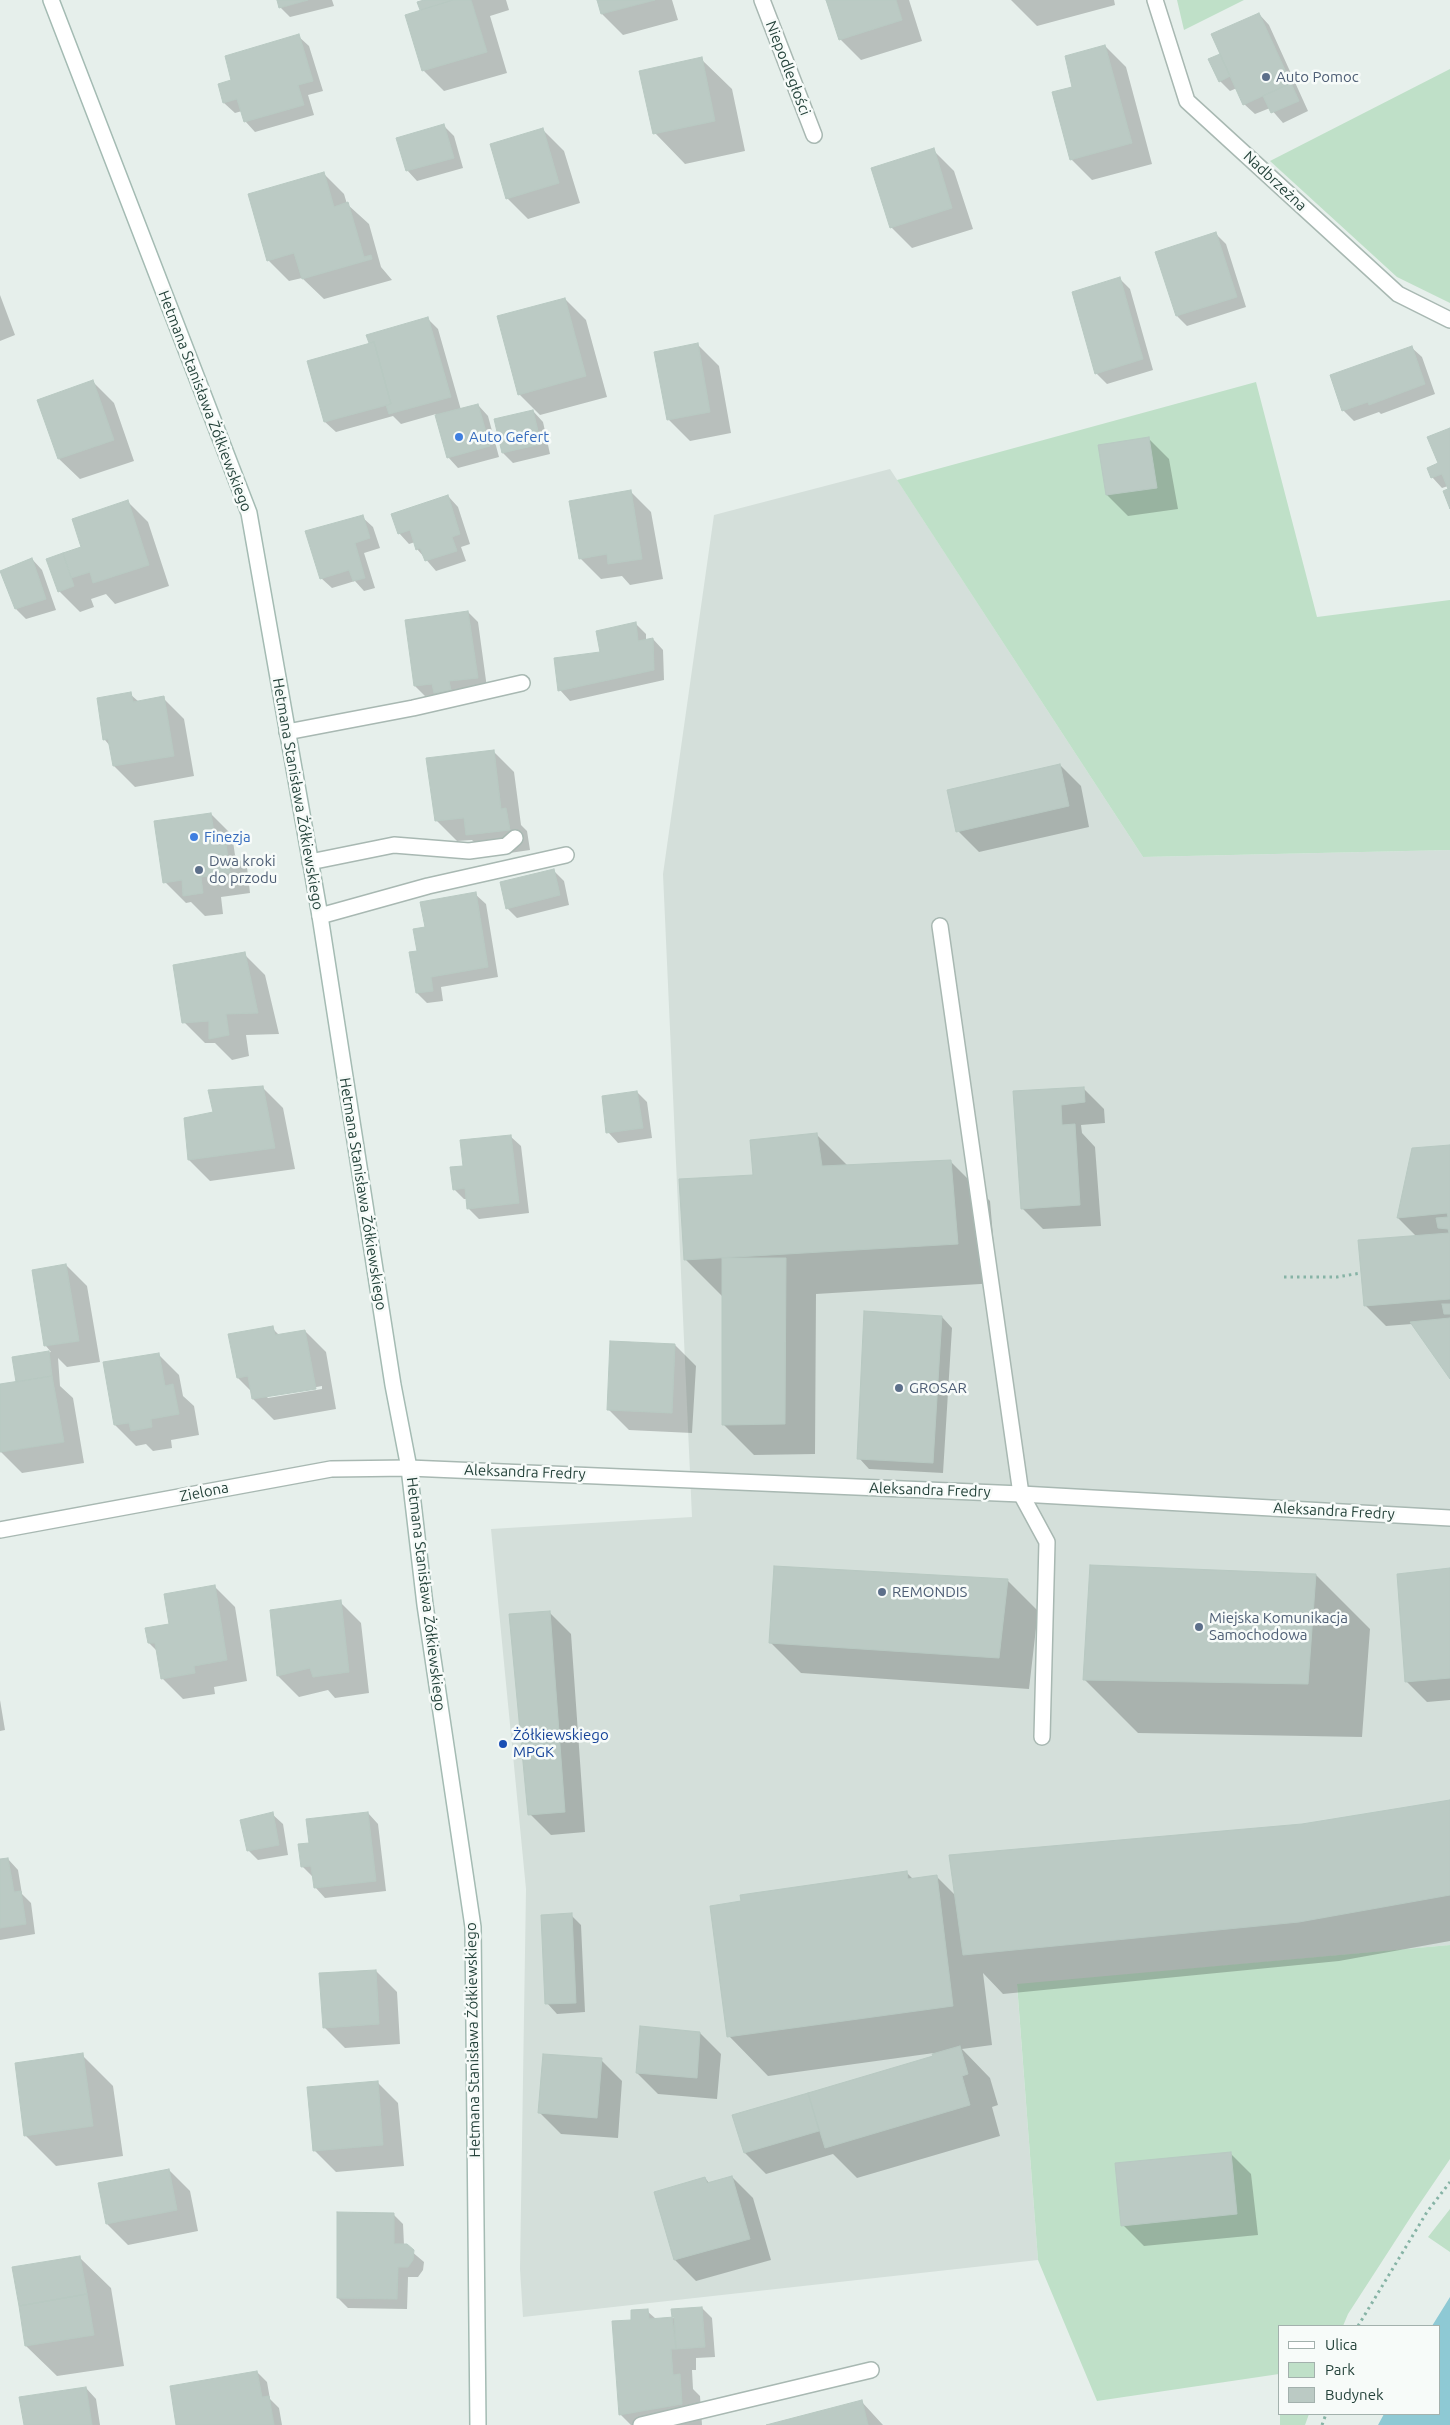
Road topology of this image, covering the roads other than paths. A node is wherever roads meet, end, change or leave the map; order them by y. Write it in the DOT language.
graph roads {
  1 [pos="51,0"];
  2 [pos="762,0"];
  3 [pos="1155,0"];
  4 [pos="814,135"];
  5 [pos="1450,320"];
  6 [pos="522,683"];
  7 [pos="287,732"];
  8 [pos="515,838"];
  9 [pos="566,854"];
  10 [pos="310,862"];
  11 [pos="320,916"];
  12 [pos="940,926"];
  13 [pos="409,1468"];
  14 [pos="1021,1494"];
  15 [pos="1450,1518"];
  16 [pos="0,1530"];
  17 [pos="1042,1737"];
  18 [pos="871,2370"];
  19 [pos="478,2425"];
  20 [pos="641,2425"];
  1 -- 7 [label="street, Hetmana Stanisława Żółkiewskiego"];
  2 -- 4 [label="street, Niepodległości"];
  3 -- 5 [label="street, Nadbrzeżna"];
  6 -- 7 [label="street"];
  7 -- 10 [label="street, Hetmana Stanisława Żółkiewskiego"];
  8 -- 10 [label="street"];
  9 -- 11 [label="street"];
  10 -- 11 [label="street, Hetmana Stanisława Żółkiewskiego"];
  11 -- 13 [label="street, Hetmana Stanisława Żółkiewskiego"];
  12 -- 14 [label="street"];
  13 -- 14 [label="street, Aleksandra Fredry"];
  13 -- 16 [label="street, Zielona"];
  13 -- 19 [label="street, Hetmana Stanisława Żółkiewskiego"];
  14 -- 15 [label="street, Aleksandra Fredry"];
  14 -- 17 [label="street"];
  18 -- 20 [label="street"];
}
